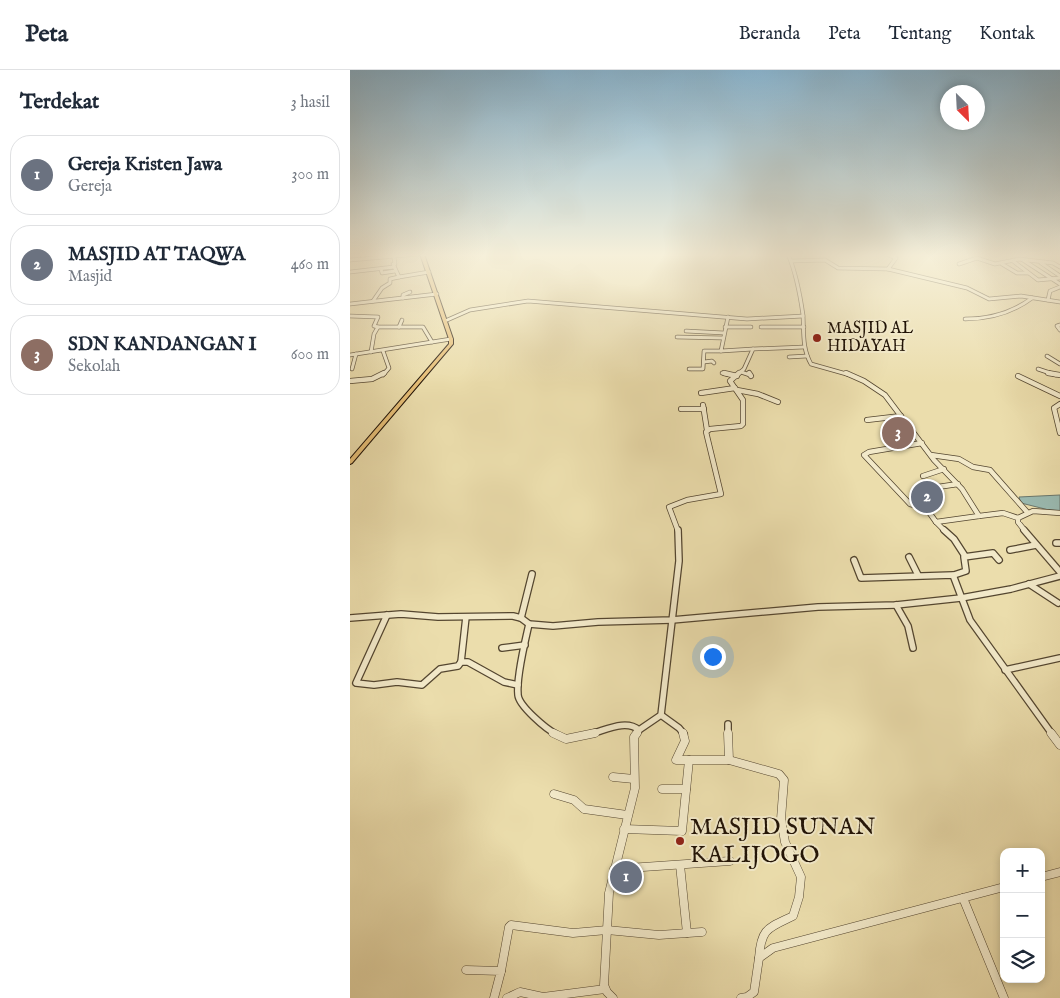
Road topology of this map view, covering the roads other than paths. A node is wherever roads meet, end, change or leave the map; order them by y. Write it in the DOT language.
graph roads {
  1 [pos="376,297"];
  2 [pos="408,297"];
  3 [pos="438,297"];
  4 [pos="800,297"];
  5 [pos="986,297"];
  6 [pos="1006,297"];
  7 [pos="1027,297"];
  8 [pos="402,298"];
  9 [pos="1032,298"];
  10 [pos="1048,300"];
  11 [pos="373,301"];
  12 [pos="1060,302"];
  13 [pos="352,304"];
  14 [pos="350,309"];
  15 [pos="350,316"];
  16 [pos="803,316"];
  17 [pos="728,317"];
  18 [pos="965,319"];
  19 [pos="402,320"];
  20 [pos="445,321"];
  21 [pos="1060,325"];
  22 [pos="378,327"];
  23 [pos="399,327"];
  24 [pos="725,327"];
  25 [pos="751,327"];
  26 [pos="761,327"];
  27 [pos="804,327"];
  28 [pos="1060,330"];
  29 [pos="686,331"];
  30 [pos="724,335"];
  31 [pos="677,337"];
  32 [pos="451,339"];
  33 [pos="432,342"];
  34 [pos="804,347"];
  35 [pos="753,349"];
  36 [pos="383,351"];
  37 [pos="721,351"];
  38 [pos="371,352"];
  39 [pos="356,354"];
  40 [pos="350,355"];
  41 [pos="807,356"];
  42 [pos="1047,356"];
  43 [pos="789,357"];
  44 [pos="1053,359"];
  45 [pos="1060,359"];
  46 [pos="704,362"];
  47 [pos="714,363"];
  48 [pos="1060,364"];
  49 [pos="352,369"];
  50 [pos="689,369"];
  51 [pos="1038,369"];
  52 [pos="722,373"];
  53 [pos="739,374"];
  54 [pos="1060,375"];
  55 [pos="751,376"];
  56 [pos="1018,376"];
  57 [pos="350,381"];
  58 [pos="736,389"];
  59 [pos="701,393"];
  60 [pos="1060,396"];
  61 [pos="778,402"];
  62 [pos="1060,404"];
  63 [pos="681,409"];
  64 [pos="901,416"];
  65 [pos="867,420"];
  66 [pos="1059,421"];
  67 [pos="707,430"];
  68 [pos="1060,433"];
  69 [pos="922,443"];
  70 [pos="931,455"];
  71 [pos="350,462"];
  72 [pos="944,469"];
  73 [pos="923,476"];
  74 [pos="958,484"];
  75 [pos="928,492"];
  76 [pos="1027,512"];
  77 [pos="1060,513"];
  78 [pos="979,516"];
  79 [pos="1018,518"];
  80 [pos="936,522"];
  81 [pos="1036,545"];
  82 [pos="1010,550"];
  83 [pos="965,556"];
  84 [pos="909,557"];
  85 [pos="854,560"];
  86 [pos="999,560"];
  87 [pos="1060,572"];
  88 [pos="532,574"];
  89 [pos="954,575"];
  90 [pos="918,576"];
  91 [pos="1060,576"];
  92 [pos="1030,584"];
  93 [pos="961,598"];
  94 [pos="896,605"];
  95 [pos="1059,605"];
  96 [pos="387,615"];
  97 [pos="466,617"];
  98 [pos="350,618"];
  99 [pos="521,618"];
  100 [pos="672,620"];
  101 [pos="529,624"];
  102 [pos="525,645"];
  103 [pos="502,648"];
  104 [pos="913,648"];
  105 [pos="1060,658"];
  106 [pos="461,662"];
  107 [pos="1005,670"];
  108 [pos="518,685"];
  109 [pos="661,715"];
  110 [pos="728,724"];
  111 [pos="639,730"];
  112 [pos="1060,745"];
  113 [pos="689,760"];
  114 [pos="729,760"];
  115 [pos="613,777"];
  116 [pos="634,779"];
  117 [pos="662,789"];
  118 [pos="686,789"];
  119 [pos="554,794"];
  120 [pos="627,815"];
  121 [pos="624,830"];
  122 [pos="730,861"];
  123 [pos="680,864"];
  124 [pos="614,869"];
  125 [pos="1060,872"];
  126 [pos="1045,876"];
  127 [pos="1000,888"];
  128 [pos="963,898"];
  129 [pos="607,930"];
  130 [pos="702,932"];
  131 [pos="687,933"];
  132 [pos="760,958"];
  133 [pos="466,970"];
  134 [pos="501,970"];
  135 [pos="605,988"];
  136 [pos="494,998"];
  137 [pos="507,998"];
  138 [pos="613,998"];
  139 [pos="741,998"];
  140 [pos="1004,998"];
  1 -- 11 [label="street"];
  2 -- 8 [label="street"];
  3 -- 20 [label="main road"];
  4 -- 16 [label="street"];
  5 -- 6 [label="street"];
  7 -- 9 [label="street"];
  8 -- 11 [label="street"];
  9 -- 10 [label="street"];
  9 -- 18 [label="street"];
  10 -- 12 [label="street"];
  11 -- 13 [label="street"];
  13 -- 14 [label="street"];
  15 -- 22 [label="street"];
  16 -- 17 [label="street"];
  16 -- 27 [label="street"];
  17 -- 20 [label="street"];
  17 -- 24 [label="street"];
  19 -- 23 [label="street"];
  20 -- 32 [label="main road"];
  21 -- 28 [label="street"];
  22 -- 23 [label="street"];
  22 -- 38 [label="street"];
  23 -- 33 [label="street"];
  24 -- 25 [label="street"];
  24 -- 30 [label="street"];
  26 -- 27 [label="street"];
  27 -- 34 [label="street"];
  29 -- 30 [label="street"];
  30 -- 31 [label="street"];
  30 -- 37 [label="street"];
  32 -- 33 [label="street"];
  32 -- 71 [label="main road"];
  33 -- 36 [label="street"];
  34 -- 35 [label="street"];
  34 -- 41 [label="street"];
  35 -- 37 [label="street"];
  35 -- 53 [label="street"];
  36 -- 38 [label="street"];
  36 -- 57 [label="street"];
  37 -- 46 [label="street"];
  38 -- 39 [label="street"];
  39 -- 40 [label="street"];
  39 -- 49 [label="street"];
  41 -- 43 [label="street"];
  41 -- 64 [label="street"];
  42 -- 44 [label="street"];
  44 -- 45 [label="street"];
  44 -- 48 [label="street"];
  46 -- 47 [label="street"];
  46 -- 50 [label="street"];
  51 -- 54 [label="street"];
  52 -- 53 [label="street"];
  53 -- 55 [label="street"];
  53 -- 58 [label="street"];
  56 -- 60 [label="street"];
  58 -- 59 [label="street"];
  58 -- 61 [label="street"];
  58 -- 67 [label="street"];
  62 -- 66 [label="street"];
  63 -- 67 [label="street"];
  64 -- 65 [label="street"];
  64 -- 69 [label="street"];
  66 -- 68 [label="street"];
  67 -- 100 [label="street"];
  69 -- 70 [label="street"];
  69 -- 80 [label="street"];
  70 -- 72 [label="street"];
  70 -- 76 [label="street"];
  72 -- 73 [label="street"];
  72 -- 74 [label="street"];
  74 -- 75 [label="street"];
  74 -- 78 [label="street"];
  76 -- 77 [label="street"];
  76 -- 79 [label="street"];
  78 -- 79 [label="street"];
  78 -- 80 [label="street"];
  79 -- 81 [label="street"];
  80 -- 83 [label="street"];
  81 -- 82 [label="street"];
  81 -- 87 [label="street"];
  83 -- 86 [label="street"];
  83 -- 89 [label="street"];
  84 -- 90 [label="street"];
  85 -- 90 [label="street"];
  88 -- 99 [label="street"];
  89 -- 90 [label="street"];
  89 -- 93 [label="street"];
  91 -- 92 [label="street"];
  92 -- 93 [label="street"];
  92 -- 95 [label="street"];
  93 -- 94 [label="street"];
  93 -- 107 [label="street"];
  94 -- 100 [label="street"];
  94 -- 104 [label="street"];
  96 -- 97 [label="street"];
  96 -- 98 [label="street"];
  96 -- 106 [label="street"];
  97 -- 99 [label="street"];
  97 -- 106 [label="street"];
  99 -- 101 [label="street"];
  100 -- 101 [label="street"];
  100 -- 109 [label="street"];
  101 -- 102 [label="street"];
  102 -- 103 [label="street"];
  102 -- 108 [label="street"];
  105 -- 107 [label="street"];
  106 -- 108 [label="street"];
  107 -- 112 [label="street"];
  108 -- 111 [label="street"];
  109 -- 111 [label="street"];
  109 -- 113 [label="street"];
  110 -- 114 [label="street"];
  111 -- 116 [label="street"];
  113 -- 114 [label="street"];
  113 -- 118 [label="street"];
  114 -- 132 [label="street"];
  115 -- 116 [label="street"];
  116 -- 120 [label="street"];
  117 -- 118 [label="street"];
  118 -- 121 [label="street"];
  119 -- 120 [label="street"];
  120 -- 121 [label="street"];
  121 -- 124 [label="street"];
  122 -- 123 [label="street"];
  123 -- 124 [label="street"];
  123 -- 131 [label="street"];
  124 -- 129 [label="street"];
  125 -- 126 [label="street"];
  127 -- 128 [label="street"];
  128 -- 132 [label="street"];
  128 -- 140 [label="street"];
  129 -- 131 [label="street"];
  129 -- 134 [label="street"];
  129 -- 135 [label="street"];
  130 -- 131 [label="street"];
  132 -- 139 [label="street"];
  133 -- 134 [label="street"];
  134 -- 136 [label="street"];
  135 -- 137 [label="street"];
  135 -- 138 [label="street"];
}
